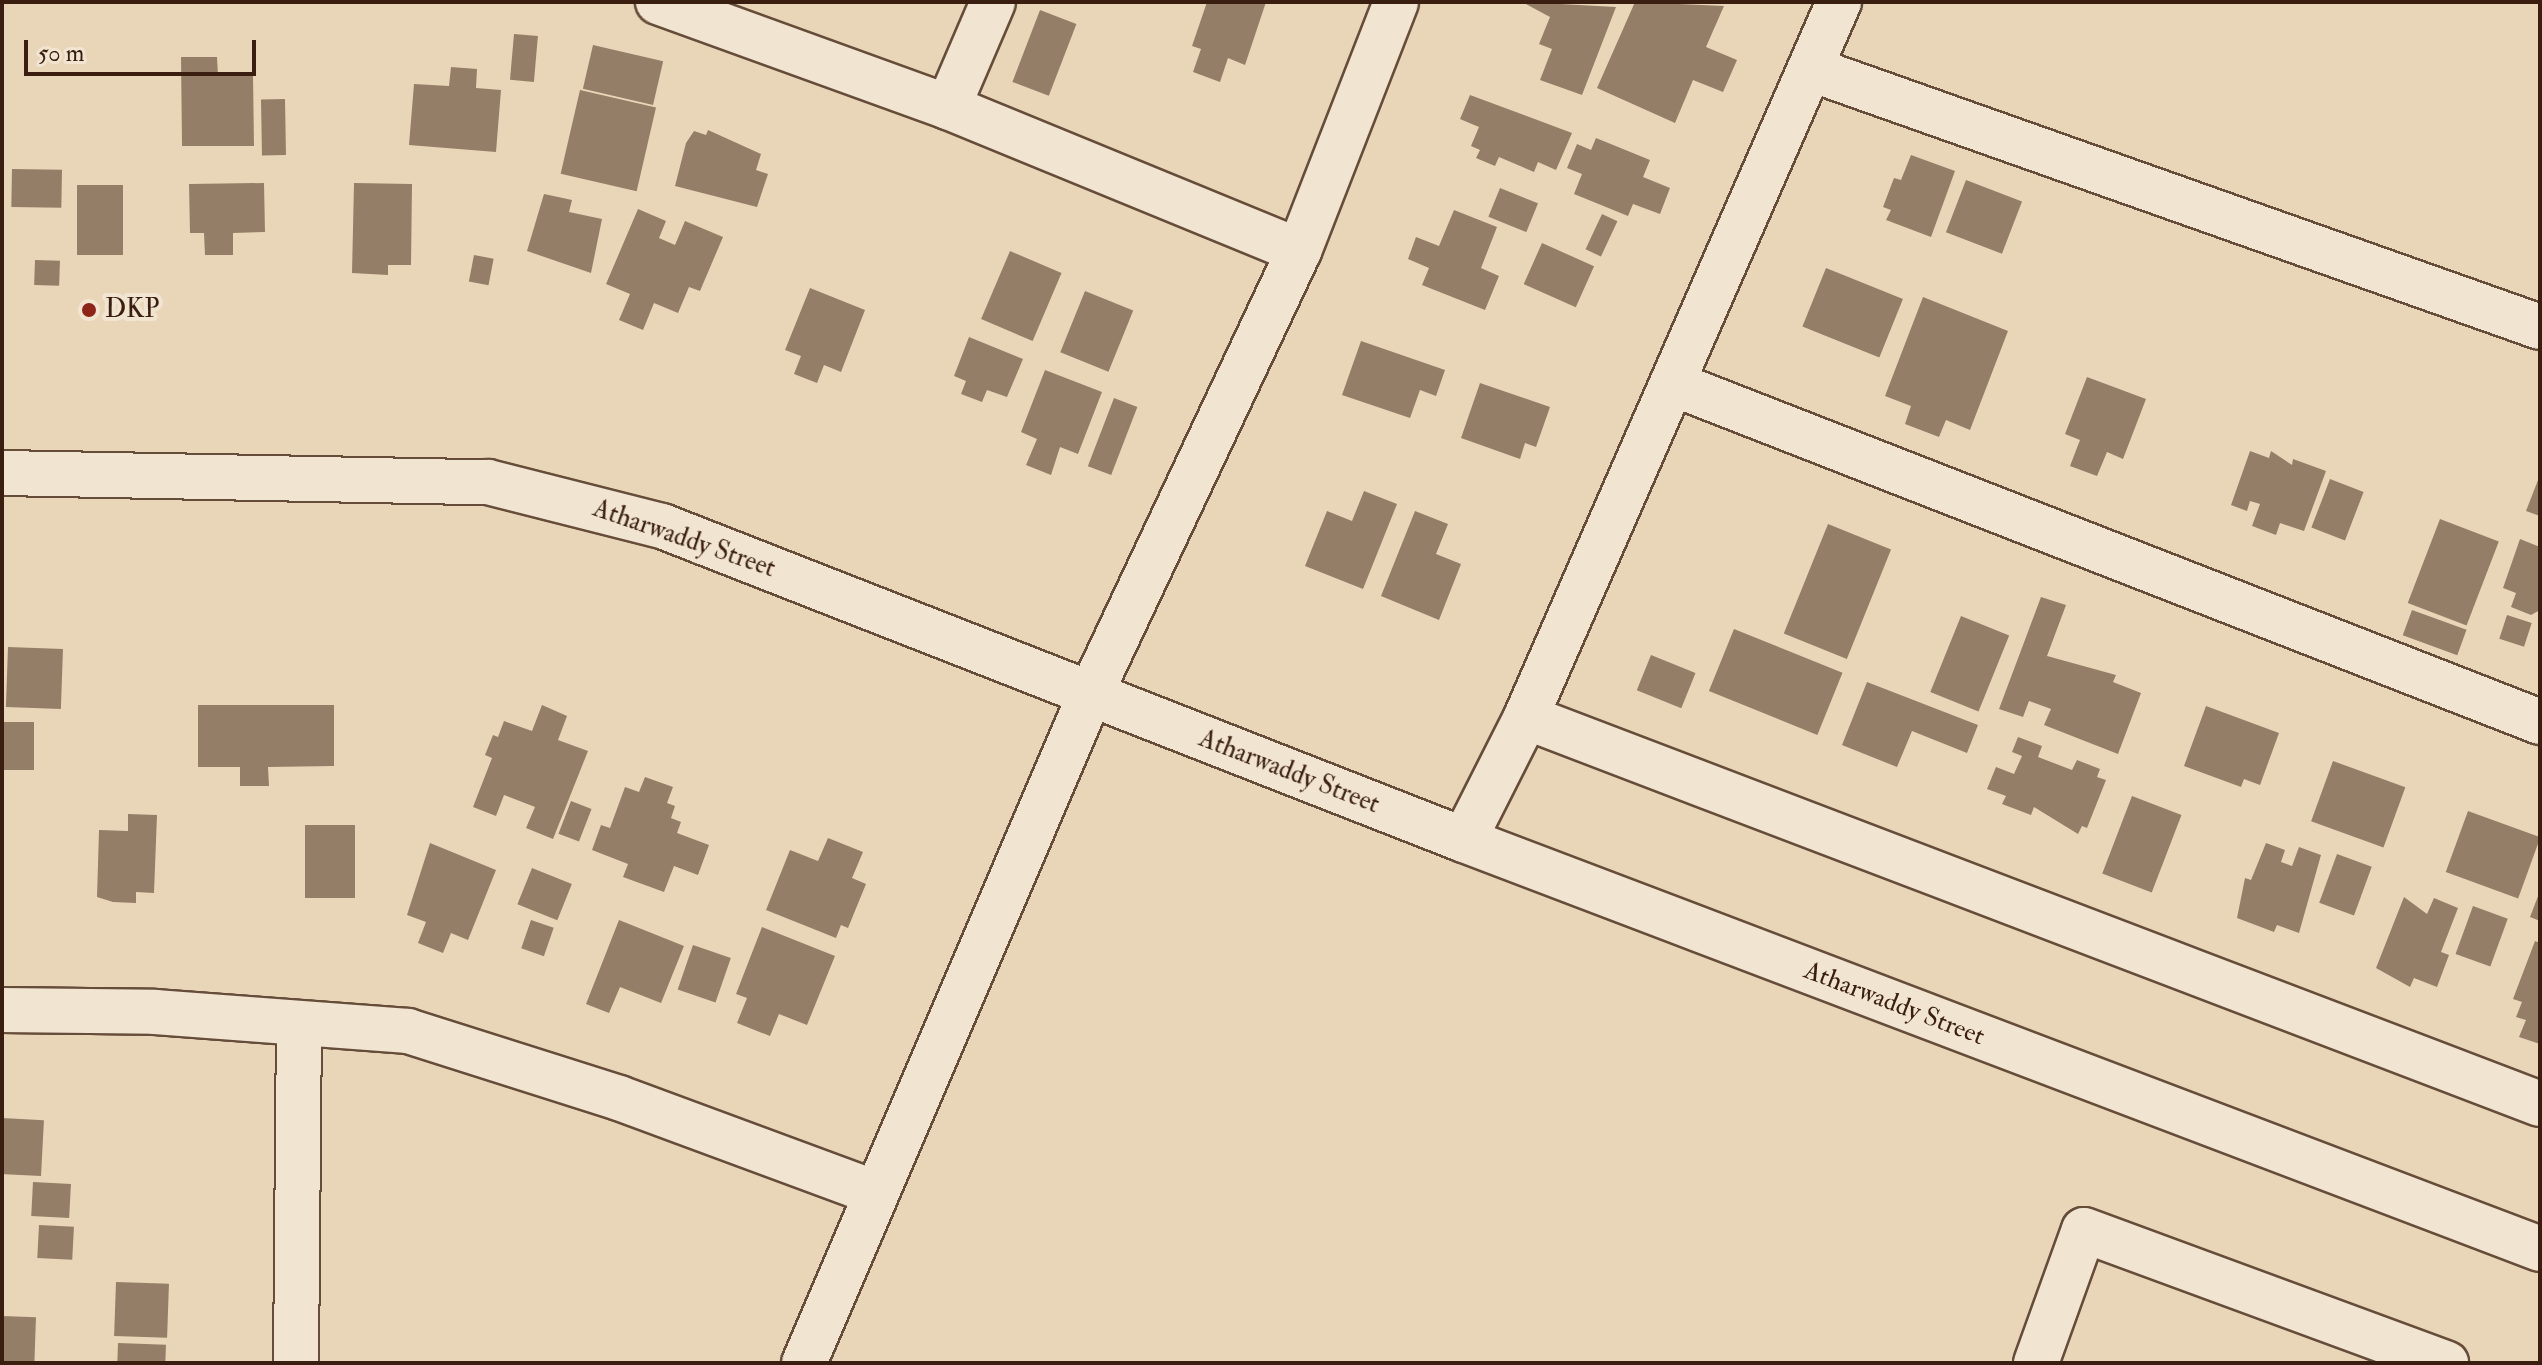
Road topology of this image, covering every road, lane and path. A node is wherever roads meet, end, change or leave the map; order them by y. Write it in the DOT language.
graph roads {
  1 [pos="658,2"];
  2 [pos="993,2"];
  3 [pos="1396,2"];
  4 [pos="1839,2"];
  5 [pos="1811,69"];
  6 [pos="948,107"];
  7 [pos="1299,251"];
  8 [pos="2540,327"];
  9 [pos="1674,384"];
  10 [pos="2,473"];
  11 [pos="1090,695"];
  12 [pos="1526,717"];
  13 [pos="2540,722"];
  14 [pos="1464,840"];
  15 [pos="2,1010"];
  16 [pos="299,1025"];
  17 [pos="2540,1104"];
  18 [pos="873,1192"];
  19 [pos="2540,1249"];
  20 [pos="296,1363"];
  21 [pos="804,1363"];
  22 [pos="2036,1363"];
  23 [pos="2446,1363"];
  1 -- 6 [label="street"];
  2 -- 6 [label="street"];
  3 -- 7 [label="street"];
  4 -- 5 [label="street"];
  5 -- 8 [label="street"];
  5 -- 9 [label="street"];
  6 -- 7 [label="street"];
  7 -- 11 [label="street"];
  9 -- 12 [label="street"];
  9 -- 13 [label="street"];
  10 -- 11 [label="street, Atharwaddy Street"];
  11 -- 14 [label="street, Atharwaddy Street"];
  11 -- 18 [label="street"];
  12 -- 14 [label="street"];
  12 -- 17 [label="street"];
  14 -- 19 [label="street, Atharwaddy Street"];
  15 -- 16 [label="street"];
  16 -- 18 [label="street"];
  16 -- 20 [label="street"];
  18 -- 21 [label="street"];
  22 -- 23 [label="street"];
}
